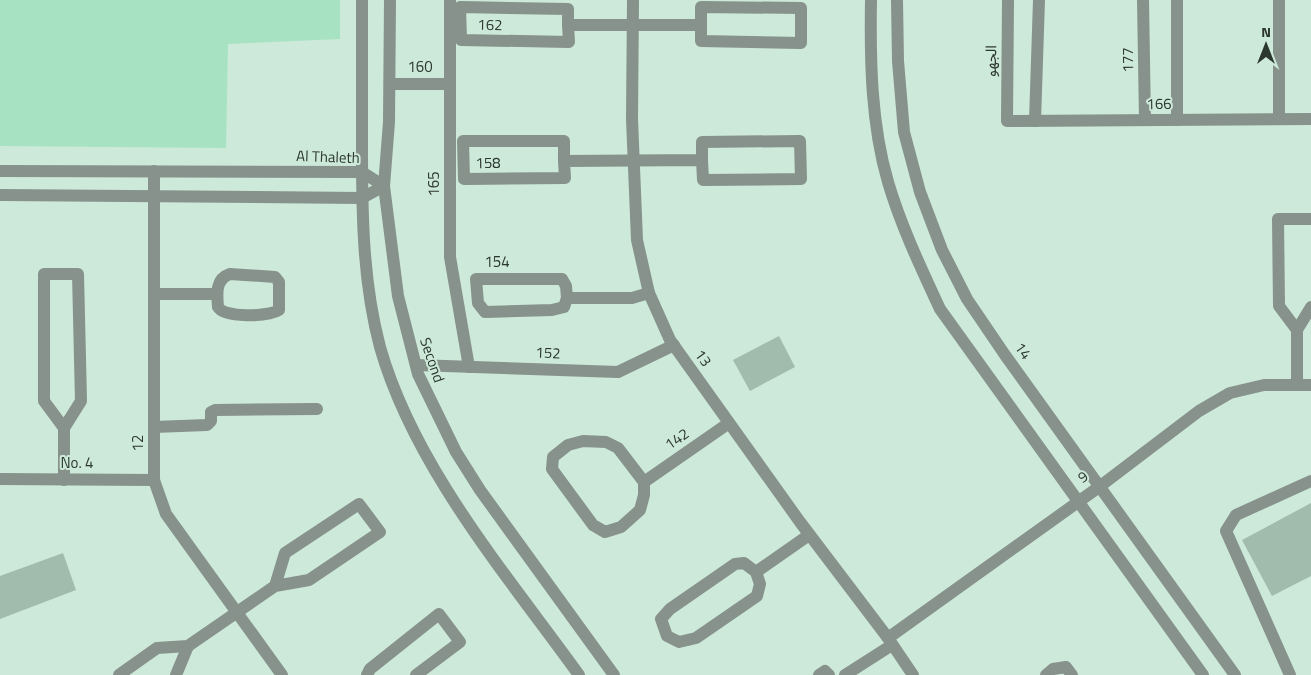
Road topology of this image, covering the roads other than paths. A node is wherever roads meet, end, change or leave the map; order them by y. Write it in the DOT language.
graph roads {
  1 [pos="362,0"];
  2 [pos="390,0"];
  3 [pos="450,0"];
  4 [pos="633,0"];
  5 [pos="870,0"];
  6 [pos="897,0"];
  7 [pos="1008,0"];
  8 [pos="1039,0"];
  9 [pos="1143,0"];
  10 [pos="1177,0"];
  11 [pos="1279,0"];
  12 [pos="568,25"];
  13 [pos="633,25"];
  14 [pos="700,25"];
  15 [pos="390,84"];
  16 [pos="450,84"];
  17 [pos="1279,119"];
  18 [pos="1311,119"];
  19 [pos="1145,120"];
  20 [pos="1177,120"];
  21 [pos="1007,121"];
  22 [pos="1035,121"];
  23 [pos="702,160"];
  24 [pos="564,161"];
  25 [pos="633,161"];
  26 [pos="0,171"];
  27 [pos="154,171"];
  28 [pos="362,172"];
  29 [pos="384,186"];
  30 [pos="0,195"];
  31 [pos="154,198"];
  32 [pos="362,198"];
  33 [pos="1311,219"];
  34 [pos="649,293"];
  35 [pos="154,294"];
  36 [pos="217,294"];
  37 [pos="567,298"];
  38 [pos="1311,307"];
  39 [pos="1297,330"];
  40 [pos="674,346"];
  41 [pos="416,365"];
  42 [pos="469,367"];
  43 [pos="1297,385"];
  44 [pos="1311,385"];
  45 [pos="318,410"];
  46 [pos="729,422"];
  47 [pos="64,428"];
  48 [pos="154,428"];
  49 [pos="0,479"];
  50 [pos="64,480"];
  51 [pos="154,480"];
  52 [pos="1311,481"];
  53 [pos="644,482"];
  54 [pos="1099,487"];
  55 [pos="1077,501"];
  56 [pos="810,535"];
  57 [pos="756,572"];
  58 [pos="275,586"];
  59 [pos="237,613"];
  60 [pos="890,642"];
  61 [pos="188,646"];
  62 [pos="119,675"];
  63 [pos="176,675"];
  64 [pos="282,675"];
  65 [pos="367,675"];
  66 [pos="416,675"];
  67 [pos="579,675"];
  68 [pos="614,675"];
  69 [pos="819,675"];
  70 [pos="829,675"];
  71 [pos="845,675"];
  72 [pos="913,675"];
  73 [pos="1046,675"];
  74 [pos="1072,675"];
  75 [pos="1203,675"];
  76 [pos="1235,675"];
  77 [pos="1290,675"];
  1 -- 28 [label="street"];
  2 -- 15 [label="street, Second"];
  3 -- 16 [label="street, 165"];
  4 -- 13 [label="street, 13"];
  5 -- 55 [label="street"];
  6 -- 54 [label="street, 14"];
  7 -- 21 [label="street, الجهو"];
  8 -- 22 [label="street"];
  9 -- 19 [label="street, 177"];
  10 -- 20 [label="street"];
  11 -- 17 [label="street"];
  12 -- 12 [label="street, 162"];
  12 -- 13 [label="street"];
  13 -- 14 [label="street"];
  13 -- 25 [label="street, 13"];
  14 -- 14 [label="street"];
  15 -- 16 [label="street, 160"];
  15 -- 29 [label="street, Second"];
  16 -- 42 [label="street, 165"];
  17 -- 18 [label="street, 166"];
  17 -- 20 [label="street, 166"];
  19 -- 20 [label="street, 166"];
  19 -- 22 [label="street, 166"];
  21 -- 22 [label="street, 166"];
  23 -- 23 [label="street"];
  23 -- 25 [label="street"];
  24 -- 24 [label="street, 158"];
  24 -- 25 [label="street"];
  25 -- 34 [label="street, 13"];
  26 -- 27 [label="street, Al Thaleth"];
  27 -- 28 [label="street, Al Thaleth"];
  27 -- 31 [label="street, 12"];
  28 -- 29 [label="street, Al Thaleth"];
  28 -- 32 [label="street"];
  29 -- 32 [label="street"];
  29 -- 41 [label="street, Second"];
  30 -- 31 [label="street"];
  31 -- 32 [label="street"];
  31 -- 35 [label="street, 12"];
  32 -- 67 [label="street"];
  33 -- 39 [label="street"];
  34 -- 37 [label="street"];
  34 -- 40 [label="street, 13"];
  35 -- 36 [label="street"];
  35 -- 48 [label="street, 12"];
  36 -- 36 [label="street"];
  37 -- 37 [label="street, 154"];
  38 -- 39 [label="street"];
  39 -- 43 [label="street"];
  40 -- 42 [label="street, 152"];
  40 -- 46 [label="street, 13"];
  41 -- 42 [label="street, 152"];
  41 -- 68 [label="street, Second"];
  43 -- 44 [label="street, 9"];
  43 -- 54 [label="street, 9"];
  45 -- 48 [label="street"];
  46 -- 53 [label="street, 142"];
  46 -- 56 [label="street, 13"];
  47 -- 47 [label="street"];
  47 -- 50 [label="street"];
  48 -- 51 [label="street, 12"];
  49 -- 50 [label="street, No. 4"];
  50 -- 51 [label="street, No. 4"];
  51 -- 59 [label="street, 12"];
  52 -- 77 [label="street"];
  53 -- 53 [label="street"];
  54 -- 55 [label="street, 9"];
  54 -- 76 [label="street, 14"];
  55 -- 60 [label="street, 9"];
  55 -- 75 [label="street"];
  56 -- 57 [label="street"];
  56 -- 60 [label="street, 13"];
  57 -- 57 [label="street"];
  58 -- 58 [label="street"];
  58 -- 59 [label="street"];
  59 -- 61 [label="street"];
  59 -- 64 [label="street, 12"];
  60 -- 71 [label="street, 9"];
  60 -- 72 [label="street, 13"];
  61 -- 62 [label="street"];
  61 -- 63 [label="street"];
  65 -- 66 [label="street"];
  69 -- 70 [label="street"];
  73 -- 74 [label="street"];
}
